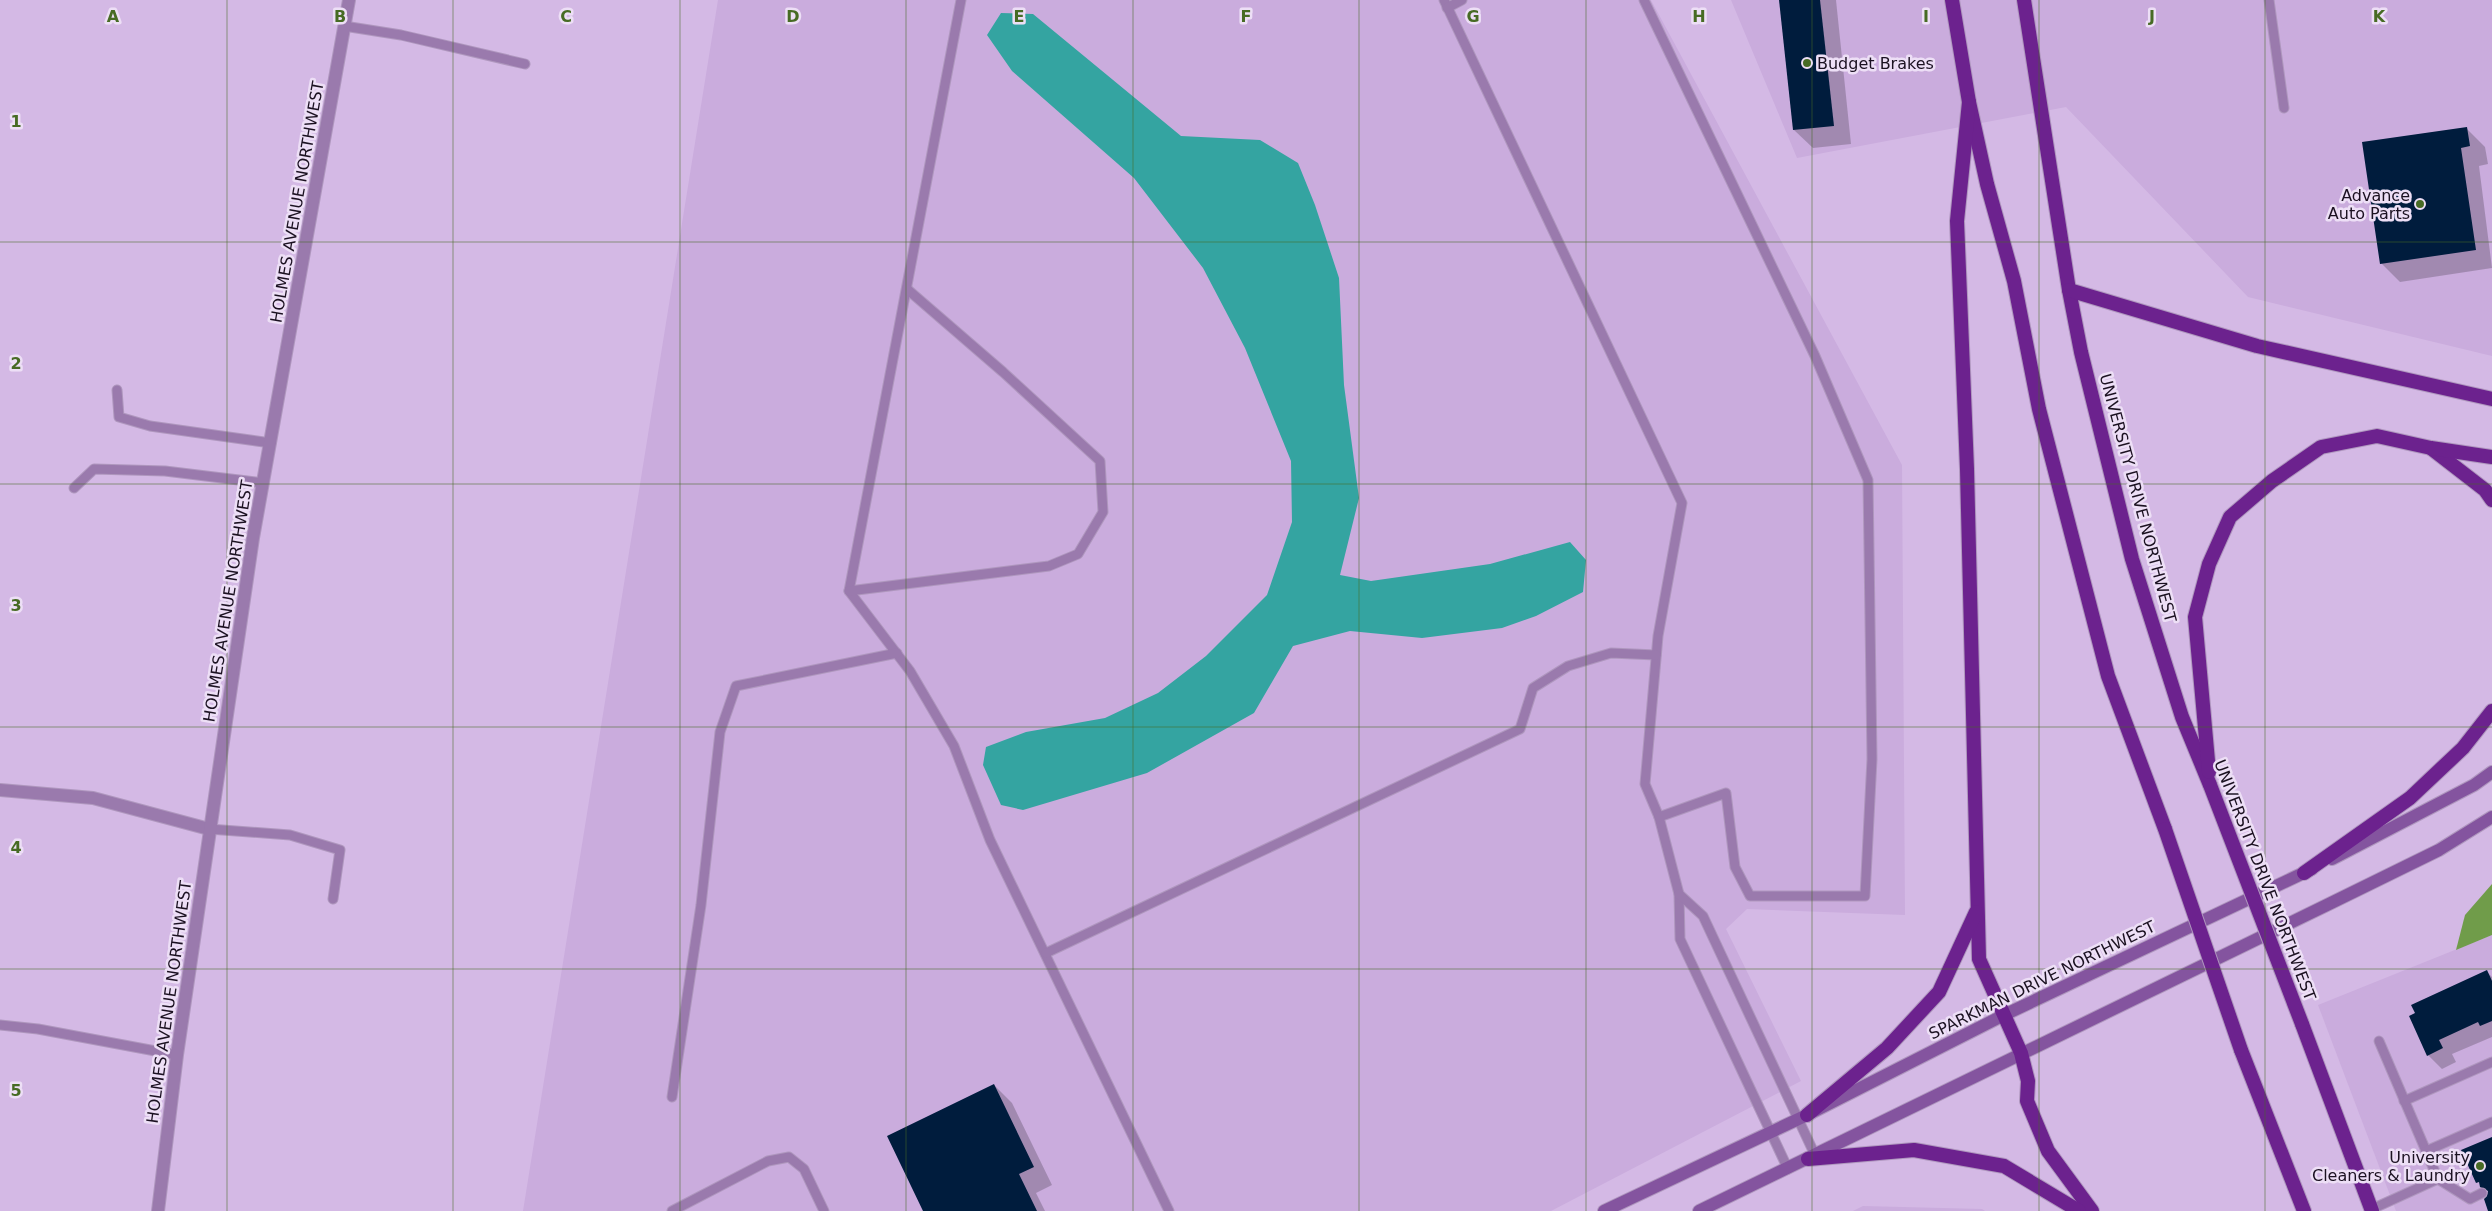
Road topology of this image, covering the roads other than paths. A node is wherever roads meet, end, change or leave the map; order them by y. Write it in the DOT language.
graph roads {
  1 [pos="349,0"];
  2 [pos="961,0"];
  3 [pos="1462,0"];
  4 [pos="1644,0"];
  5 [pos="1952,0"];
  6 [pos="2024,0"];
  7 [pos="2269,0"];
  8 [pos="1446,4"];
  9 [pos="344,26"];
  10 [pos="526,64"];
  11 [pos="1969,102"];
  12 [pos="2284,108"];
  13 [pos="907,289"];
  14 [pos="2068,290"];
  15 [pos="117,390"];
  16 [pos="2492,399"];
  17 [pos="271,443"];
  18 [pos="2431,448"];
  19 [pos="2492,457"];
  20 [pos="263,483"];
  21 [pos="74,488"];
  22 [pos="2492,500"];
  23 [pos="849,591"];
  24 [pos="897,653"];
  25 [pos="1656,656"];
  26 [pos="2492,711"];
  27 [pos="2492,772"];
  28 [pos="2210,786"];
  29 [pos="0,790"];
  30 [pos="1659,817"];
  31 [pos="2492,817"];
  32 [pos="209,829"];
  33 [pos="2304,873"];
  34 [pos="1679,894"];
  35 [pos="333,899"];
  36 [pos="1978,909"];
  37 [pos="1046,953"];
  38 [pos="2004,1015"];
  39 [pos="0,1025"];
  40 [pos="2379,1041"];
  41 [pos="2021,1053"];
  42 [pos="177,1055"];
  43 [pos="2492,1062"];
  44 [pos="672,1097"];
  45 [pos="2404,1101"];
  46 [pos="1802,1117"];
  47 [pos="2492,1122"];
  48 [pos="1771,1132"];
  49 [pos="2426,1151"];
  50 [pos="1812,1157"];
  51 [pos="1788,1169"];
  52 [pos="2438,1179"];
  53 [pos="2482,1193"];
  54 [pos="2372,1210"];
  55 [pos="158,1211"];
  56 [pos="672,1211"];
  57 [pos="824,1211"];
  58 [pos="1169,1211"];
  59 [pos="1604,1211"];
  60 [pos="1699,1211"];
  61 [pos="2079,1211"];
  62 [pos="2092,1211"];
  63 [pos="2304,1211"];
  1 -- 9 [label="street, HOLMES AVENUE NORTHWEST"];
  2 -- 13 [label="lane"];
  3 -- 8 [label="lane"];
  4 -- 30 [label="lane"];
  5 -- 11 [label="highway"];
  6 -- 14 [label="highway, UNIVERSITY DRIVE NORTHWEST"];
  7 -- 12 [label="lane"];
  8 -- 25 [label="lane"];
  9 -- 10 [label="lane"];
  9 -- 17 [label="street, HOLMES AVENUE NORTHWEST"];
  11 -- 36 [label="highway"];
  11 -- 63 [label="highway, bridge"];
  13 -- 23 [label="lane"];
  13 -- 23 [label="lane"];
  14 -- 16 [label="highway"];
  14 -- 28 [label="highway, UNIVERSITY DRIVE NORTHWEST"];
  15 -- 17 [label="lane"];
  17 -- 20 [label="street, HOLMES AVENUE NORTHWEST"];
  18 -- 19 [label="highway"];
  18 -- 22 [label="highway"];
  18 -- 28 [label="highway"];
  20 -- 21 [label="lane"];
  20 -- 32 [label="street, HOLMES AVENUE NORTHWEST"];
  23 -- 24 [label="lane"];
  24 -- 37 [label="lane"];
  24 -- 44 [label="lane"];
  25 -- 30 [label="lane"];
  25 -- 37 [label="lane"];
  26 -- 33 [label="highway"];
  27 -- 33 [label="main road, SPARKMAN DRIVE NORTHWEST"];
  28 -- 54 [label="highway, UNIVERSITY DRIVE NORTHWEST, bridge"];
  29 -- 32 [label="street"];
  30 -- 34 [label="lane"];
  31 -- 41 [label="main road"];
  32 -- 35 [label="lane"];
  32 -- 42 [label="street, HOLMES AVENUE NORTHWEST"];
  33 -- 38 [label="main road, SPARKMAN DRIVE NORTHWEST"];
  34 -- 46 [label="lane"];
  34 -- 48 [label="lane"];
  36 -- 38 [label="highway"];
  36 -- 46 [label="highway"];
  37 -- 58 [label="lane"];
  38 -- 41 [label="highway"];
  38 -- 46 [label="main road, SPARKMAN DRIVE NORTHWEST"];
  39 -- 42 [label="lane"];
  40 -- 45 [label="lane"];
  41 -- 50 [label="main road"];
  41 -- 62 [label="highway"];
  42 -- 55 [label="street, HOLMES AVENUE NORTHWEST"];
  43 -- 45 [label="lane"];
  45 -- 49 [label="lane"];
  46 -- 48 [label="main road, SPARKMAN DRIVE NORTHWEST"];
  46 -- 50 [label="lane"];
  47 -- 49 [label="lane"];
  48 -- 51 [label="lane"];
  48 -- 59 [label="main road, SPARKMAN DRIVE NORTHWEST"];
  49 -- 52 [label="lane"];
  50 -- 51 [label="main road"];
  50 -- 61 [label="highway"];
  51 -- 60 [label="main road"];
  52 -- 53 [label="lane"];
  52 -- 54 [label="lane"];
  56 -- 57 [label="lane"];
}
